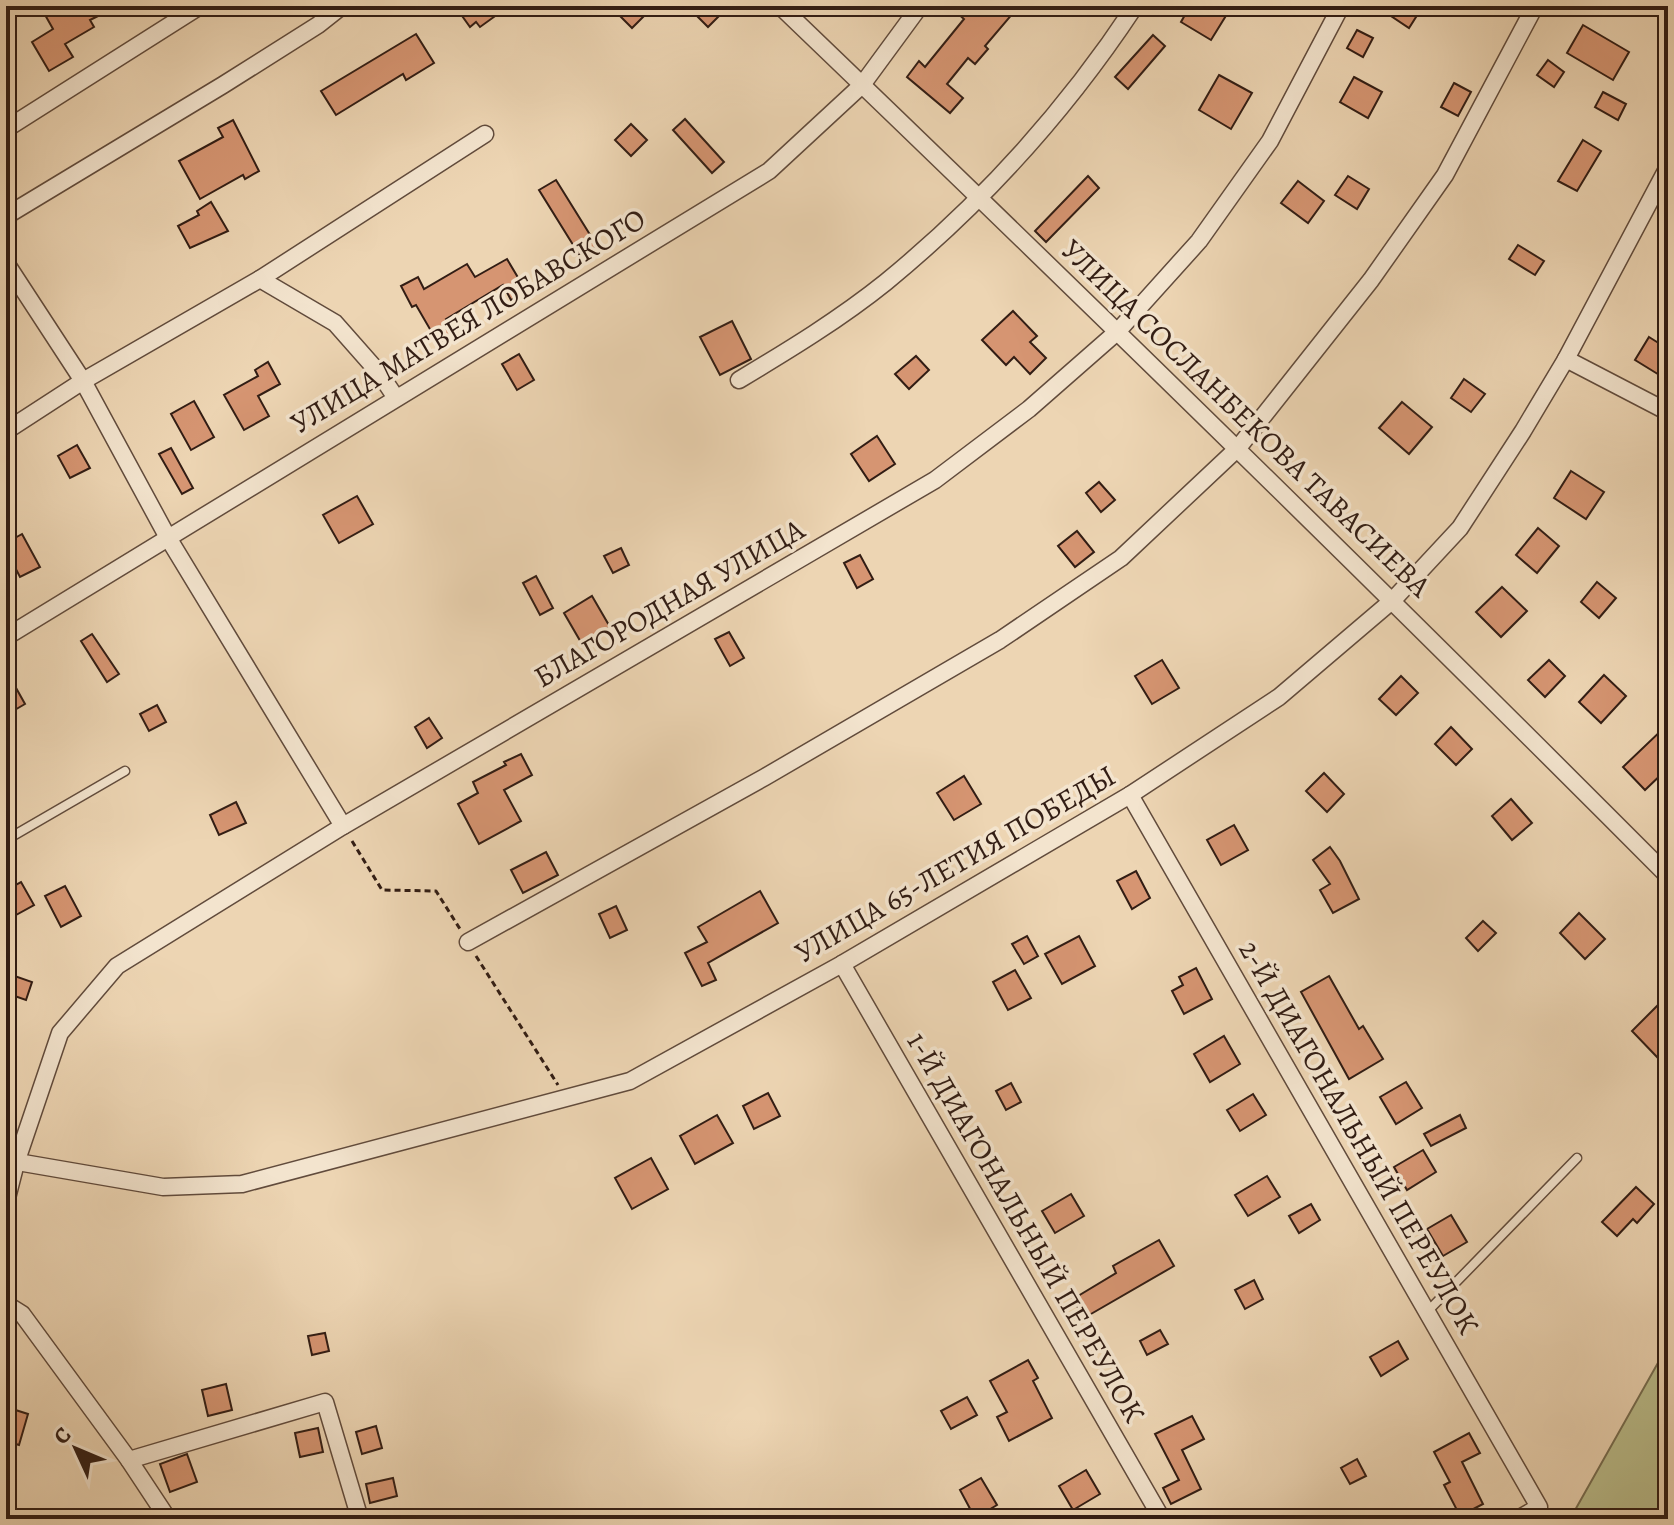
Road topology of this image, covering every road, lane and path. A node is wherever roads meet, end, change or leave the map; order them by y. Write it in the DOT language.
graph roads {
  1 [pos="200,6"];
  2 [pos="342,6"];
  3 [pos="780,6"];
  4 [pos="920,6"];
  5 [pos="1135,6"];
  6 [pos="1341,6"];
  7 [pos="1535,6"];
  8 [pos="862,85"];
  9 [pos="6,129"];
  10 [pos="485,134"];
  11 [pos="1668,167"];
  12 [pos="979,198"];
  13 [pos="6,216"];
  14 [pos="6,263"];
  15 [pos="260,279"];
  16 [pos="1118,331"];
  17 [pos="1566,359"];
  18 [pos="739,380"];
  19 [pos="83,381"];
  20 [pos="396,398"];
  21 [pos="1668,412"];
  22 [pos="6,431"];
  23 [pos="1238,448"];
  24 [pos="167,536"];
  25 [pos="1393,600"];
  26 [pos="6,637"];
  27 [pos="125,771"];
  28 [pos="1130,795"];
  29 [pos="343,826"];
  30 [pos="6,840"];
  31 [pos="1668,876"];
  32 [pos="468,942"];
  33 [pos="842,964"];
  34 [pos="1577,1158"];
  35 [pos="11,1162"];
  36 [pos="6,1202"];
  37 [pos="6,1304"];
  38 [pos="1427,1311"];
  39 [pos="129,1460"];
  40 [pos="168,1519"];
  41 [pos="360,1519"];
  42 [pos="1162,1519"];
  43 [pos="1518,1519"];
  1 -- 9 [label="street"];
  2 -- 13 [label="street"];
  3 -- 8 [label="street, УЛИЦА СОСЛАНБЕКОВА ТАВАСИЕВА"];
  4 -- 8 [label="street, УЛИЦА МАТВЕЯ ЛОБАВСКОГО"];
  5 -- 12 [label="street"];
  6 -- 16 [label="street, БЛАГОРОДНАЯ УЛИЦА"];
  7 -- 23 [label="street"];
  8 -- 12 [label="street, УЛИЦА СОСЛАНБЕКОВА ТАВАСИЕВА"];
  8 -- 20 [label="street, УЛИЦА МАТВЕЯ ЛОБАВСКОГО"];
  10 -- 15 [label="street"];
  11 -- 17 [label="street, УЛИЦА 65-ЛЕТИЯ ПОБЕДЫ"];
  12 -- 16 [label="street, УЛИЦА СОСЛАНБЕКОВА ТАВАСИЕВА"];
  12 -- 18 [label="street"];
  14 -- 19 [label="street"];
  15 -- 19 [label="street"];
  15 -- 20 [label="street"];
  16 -- 23 [label="street, УЛИЦА СОСЛАНБЕКОВА ТАВАСИЕВА"];
  16 -- 29 [label="street, БЛАГОРОДНАЯ УЛИЦА"];
  17 -- 21 [label="street"];
  17 -- 25 [label="street, УЛИЦА 65-ЛЕТИЯ ПОБЕДЫ"];
  19 -- 22 [label="street"];
  19 -- 24 [label="street"];
  20 -- 24 [label="street, УЛИЦА МАТВЕЯ ЛОБАВСКОГО"];
  23 -- 25 [label="street, УЛИЦА СОСЛАНБЕКОВА ТАВАСИЕВА"];
  23 -- 32 [label="street"];
  24 -- 26 [label="street, УЛИЦА МАТВЕЯ ЛОБАВСКОГО"];
  24 -- 29 [label="street"];
  25 -- 28 [label="street, УЛИЦА 65-ЛЕТИЯ ПОБЕДЫ"];
  25 -- 31 [label="street, УЛИЦА СОСЛАНБЕКОВА ТАВАСИЕВА"];
  27 -- 30 [label="lane"];
  28 -- 33 [label="street, УЛИЦА 65-ЛЕТИЯ ПОБЕДЫ"];
  28 -- 38 [label="street, 2-Й ДИАГОНАЛЬНЫЙ ПЕРЕУЛОК"];
  29 -- 35 [label="street, БЛАГОРОДНАЯ УЛИЦА"];
  33 -- 35 [label="street, УЛИЦА 65-ЛЕТИЯ ПОБЕДЫ"];
  33 -- 42 [label="street, 1-Й ДИАГОНАЛЬНЫЙ ПЕРЕУЛОК"];
  34 -- 38 [label="lane"];
  35 -- 36 [label="street, БЛАГОРОДНАЯ УЛИЦА"];
  37 -- 39 [label="street"];
  38 -- 43 [label="street, 2-Й ДИАГОНАЛЬНЫЙ ПЕРЕУЛОК"];
  39 -- 40 [label="street"];
  39 -- 41 [label="street"];
}
